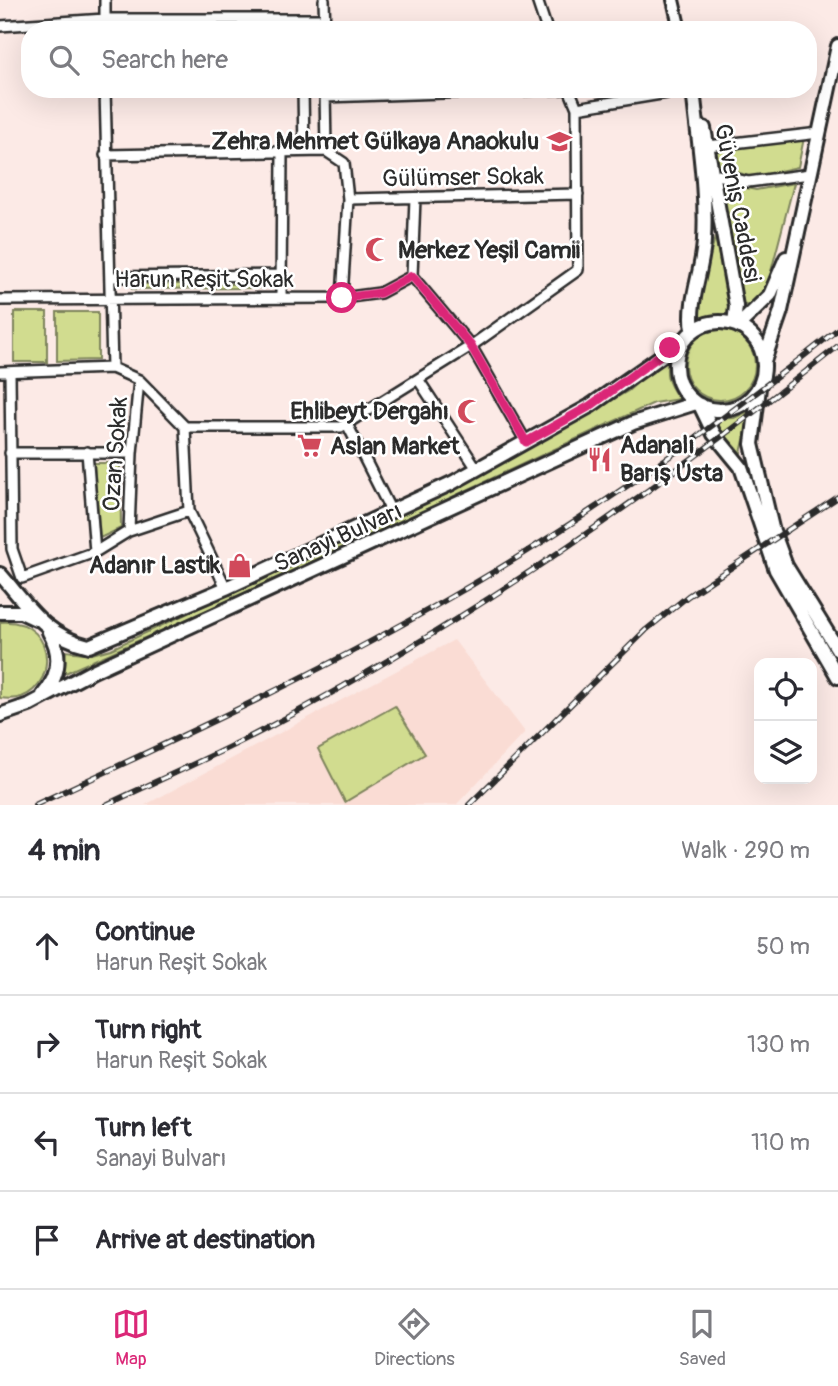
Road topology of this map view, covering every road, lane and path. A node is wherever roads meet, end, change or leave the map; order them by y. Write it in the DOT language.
graph roads {
  1 [pos="105,0"];
  2 [pos="324,0"];
  3 [pos="537,0"];
  4 [pos="673,0"];
  5 [pos="105,19"];
  6 [pos="301,19"];
  7 [pos="324,19"];
  8 [pos="75,21"];
  9 [pos="544,21"];
  10 [pos="678,21"];
  11 [pos="21,25"];
  12 [pos="0,26"];
  13 [pos="838,46"];
  14 [pos="105,98"];
  15 [pos="303,98"];
  16 [pos="325,98"];
  17 [pos="571,98"];
  18 [pos="637,98"];
  19 [pos="694,98"];
  20 [pos="695,98"];
  21 [pos="577,108"];
  22 [pos="819,133"];
  23 [pos="708,146"];
  24 [pos="326,151"];
  25 [pos="282,152"];
  26 [pos="304,152"];
  27 [pos="105,156"];
  28 [pos="713,174"];
  29 [pos="810,174"];
  30 [pos="578,194"];
  31 [pos="415,198"];
  32 [pos="348,199"];
  33 [pos="803,208"];
  34 [pos="282,275"];
  35 [pos="412,276"];
  36 [pos="111,277"];
  37 [pos="112,298"];
  38 [pos="281,298"];
  39 [pos="342,298"];
  40 [pos="0,300"];
  41 [pos="736,325"];
  42 [pos="693,330"];
  43 [pos="683,341"];
  44 [pos="471,346"];
  45 [pos="764,361"];
  46 [pos="112,368"];
  47 [pos="5,372"];
  48 [pos="418,379"];
  49 [pos="139,380"];
  50 [pos="759,388"];
  51 [pos="698,404"];
  52 [pos="347,424"];
  53 [pos="186,427"];
  54 [pos="526,442"];
  55 [pos="87,452"];
  56 [pos="10,453"];
  57 [pos="132,453"];
  58 [pos="477,469"];
  59 [pos="189,511"];
  60 [pos="391,511"];
  61 [pos="129,531"];
  62 [pos="95,552"];
  63 [pos="0,574"];
  64 [pos="226,587"];
  65 [pos="0,612"];
  66 [pos="48,630"];
  67 [pos="838,650"];
  68 [pos="838,677"];
  69 [pos="29,705"];
  70 [pos="0,708"];
  71 [pos="0,715"];
  1 -- 5 [label="street"];
  2 -- 7 [label="street"];
  3 -- 9 [label="street"];
  4 -- 10 [label="street"];
  5 -- 6 [label="street"];
  5 -- 8 [label="street"];
  6 -- 7 [label="street"];
  11 -- 12 [label="street"];
  13 -- 22 [label="main road"];
  14 -- 27 [label="street"];
  15 -- 26 [label="street"];
  16 -- 24 [label="street"];
  17 -- 21 [label="street"];
  18 -- 21 [label="street"];
  19 -- 42 [label="main road, Güveniş Caddesi"];
  20 -- 23 [label="main road, Güveniş Caddesi"];
  21 -- 30 [label="street"];
  22 -- 23 [label="street"];
  22 -- 29 [label="main road"];
  23 -- 28 [label="main road, Güveniş Caddesi"];
  24 -- 26 [label="street"];
  24 -- 32 [label="street"];
  25 -- 26 [label="street"];
  25 -- 27 [label="street"];
  25 -- 34 [label="street"];
  27 -- 36 [label="street"];
  28 -- 29 [label="street"];
  28 -- 41 [label="main road, Güveniş Caddesi"];
  29 -- 33 [label="main road"];
  30 -- 31 [label="street, Gülümser Sokak"];
  30 -- 44 [label="street"];
  31 -- 32 [label="street, Gülümser Sokak"];
  31 -- 35 [label="street"];
  32 -- 39 [label="street"];
  33 -- 41 [label="main road"];
  33 -- 45 [label="main road"];
  34 -- 36 [label="street, Harun Reşit Sokak"];
  34 -- 38 [label="street"];
  35 -- 39 [label="street, Harun Reşit Sokak"];
  35 -- 44 [label="street"];
  36 -- 37 [label="street"];
  37 -- 38 [label="street, Harun Reşit Sokak"];
  37 -- 40 [label="street, Harun Reşit Sokak"];
  37 -- 46 [label="street"];
  38 -- 39 [label="street, Harun Reşit Sokak"];
  41 -- 42 [label="main road"];
  41 -- 45 [label="main road"];
  42 -- 43 [label="main road"];
  43 -- 51 [label="main road"];
  43 -- 54 [label="main road, Sanayi Bulvarı"];
  44 -- 48 [label="street"];
  44 -- 54 [label="street"];
  45 -- 50 [label="main road"];
  46 -- 47 [label="street"];
  46 -- 49 [label="street"];
  47 -- 56 [label="street"];
  48 -- 52 [label="street"];
  48 -- 58 [label="street"];
  49 -- 53 [label="street"];
  49 -- 57 [label="street, Ozan Sokak"];
  50 -- 51 [label="main road"];
  50 -- 67 [label="main road"];
  51 -- 68 [label="main road"];
  51 -- 69 [label="main road, Sanayi Bulvarı"];
  52 -- 53 [label="street"];
  52 -- 60 [label="street"];
  53 -- 59 [label="street"];
  54 -- 58 [label="main road, Sanayi Bulvarı"];
  55 -- 56 [label="street"];
  55 -- 57 [label="street"];
  55 -- 62 [label="street"];
  56 -- 62 [label="street"];
  57 -- 61 [label="street, Ozan Sokak"];
  58 -- 60 [label="main road, Sanayi Bulvarı"];
  59 -- 61 [label="street"];
  59 -- 64 [label="street"];
  60 -- 64 [label="main road, Sanayi Bulvarı"];
  61 -- 62 [label="street"];
  63 -- 66 [label="main road"];
  64 -- 66 [label="main road, Sanayi Bulvarı"];
  65 -- 66 [label="main road, Sanayi Bulvarı"];
  66 -- 69 [label="main road"];
  69 -- 70 [label="main road"];
  69 -- 71 [label="main road, Sanayi Bulvarı"];
}
